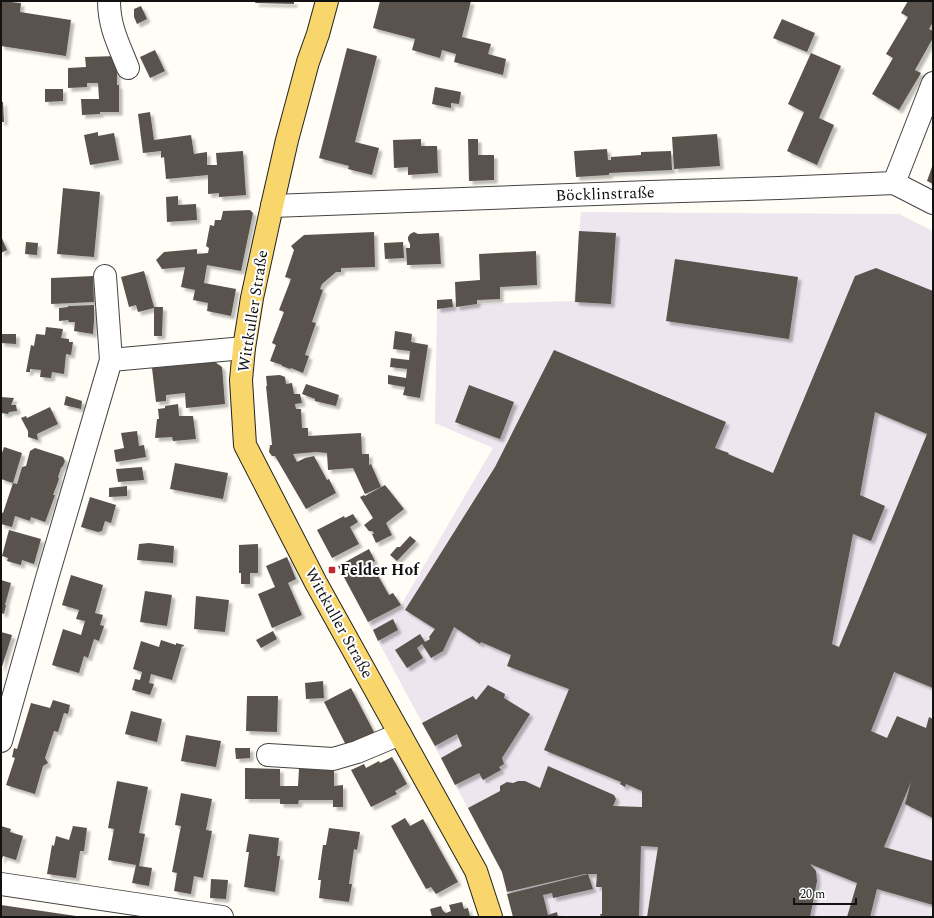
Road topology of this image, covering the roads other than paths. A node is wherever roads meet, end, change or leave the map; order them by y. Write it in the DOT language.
graph roads {
  1 [pos="109,1"];
  2 [pos="327,1"];
  3 [pos="128,68"];
  4 [pos="933,83"];
  5 [pos="894,183"];
  6 [pos="933,203"];
  7 [pos="272,206"];
  8 [pos="105,276"];
  9 [pos="244,348"];
  10 [pos="111,360"];
  11 [pos="400,734"];
  12 [pos="1,741"];
  13 [pos="268,755"];
  14 [pos="1,884"];
  15 [pos="178,914"];
  16 [pos="222,917"];
  17 [pos="491,917"];
  1 -- 3 [label="street"];
  2 -- 7 [label="main road, Wittkuller Straße"];
  4 -- 5 [label="street"];
  5 -- 6 [label="street, Böcklinstraße"];
  5 -- 7 [label="street, Böcklinstraße"];
  7 -- 9 [label="main road, Wittkuller Straße"];
  8 -- 10 [label="street"];
  9 -- 10 [label="street"];
  9 -- 11 [label="main road, Wittkuller Straße"];
  10 -- 12 [label="street"];
  11 -- 13 [label="street"];
  11 -- 17 [label="main road, Wittkuller Straße"];
  14 -- 15 [label="street"];
  15 -- 16 [label="street"];
}
